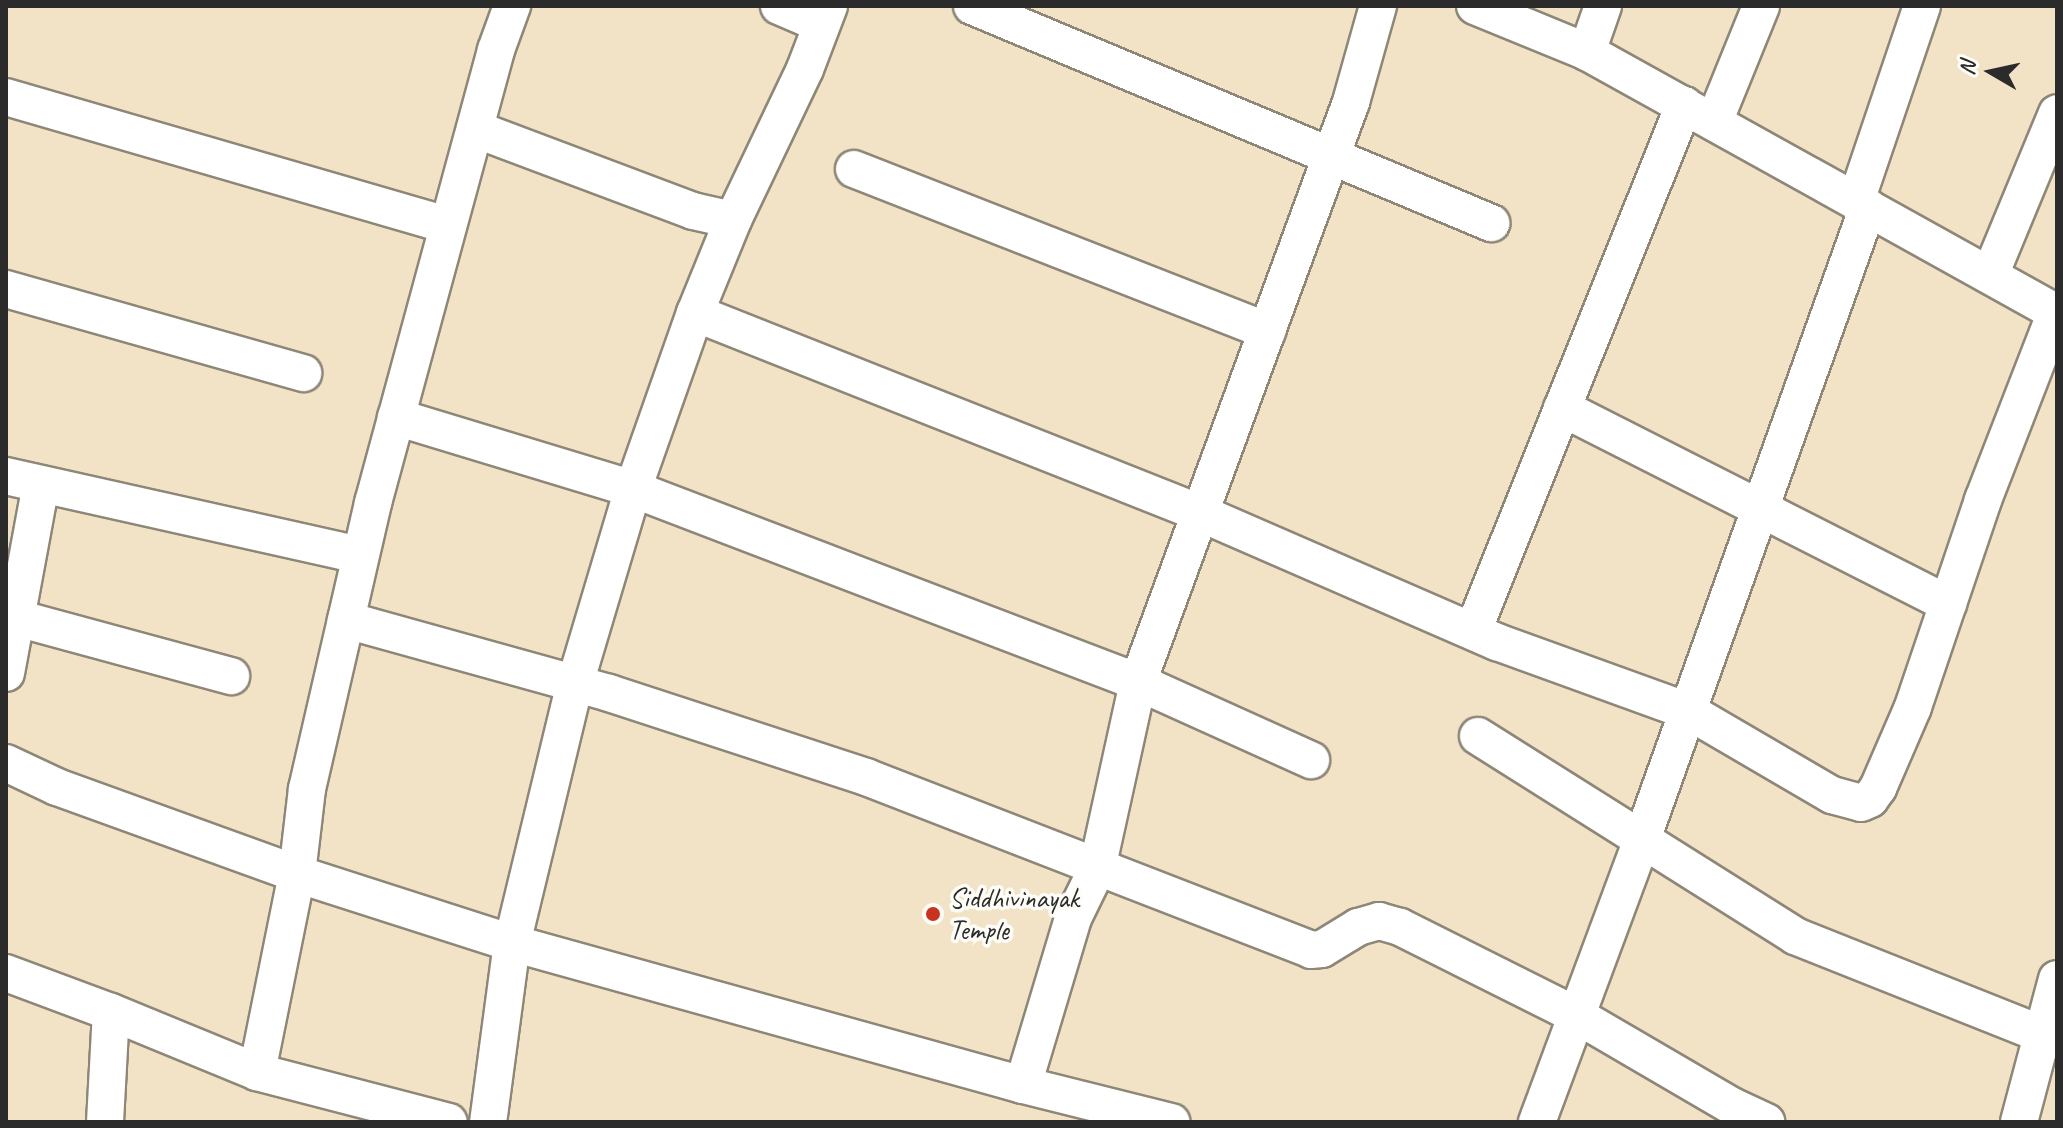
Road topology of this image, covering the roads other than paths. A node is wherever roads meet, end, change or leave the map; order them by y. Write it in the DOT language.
graph roads {
  1 [pos="512,6"];
  2 [pos="779,6"];
  3 [pos="972,6"];
  4 [pos="1378,6"];
  5 [pos="1475,6"];
  6 [pos="1603,6"];
  7 [pos="1761,6"];
  8 [pos="1922,6"];
  9 [pos="825,15"];
  10 [pos="1587,52"];
  11 [pos="6,97"];
  12 [pos="2057,113"];
  13 [pos="1699,114"];
  14 [pos="475,129"];
  15 [pos="1331,156"];
  16 [pos="854,169"];
  17 [pos="1862,204"];
  18 [pos="733,220"];
  19 [pos="1491,223"];
  20 [pos="448,225"];
  21 [pos="1990,275"];
  22 [pos="6,289"];
  23 [pos="695,313"];
  24 [pos="2056,313"];
  25 [pos="1267,331"];
  26 [pos="303,373"];
  27 [pos="1562,408"];
  28 [pos="396,417"];
  29 [pos="6,476"];
  30 [pos="41,484"];
  31 [pos="633,489"];
  32 [pos="1761,508"];
  33 [pos="1200,513"];
  34 [pos="360,555"];
  35 [pos="1948,604"];
  36 [pos="17,618"];
  37 [pos="346,620"];
  38 [pos="1473,631"];
  39 [pos="6,673"];
  40 [pos="231,676"];
  41 [pos="1138,682"];
  42 [pos="575,683"];
  43 [pos="1688,711"];
  44 [pos="1478,736"];
  45 [pos="1311,760"];
  46 [pos="6,763"];
  47 [pos="1641,842"];
  48 [pos="1097,869"];
  49 [pos="297,874"];
  50 [pos="512,943"];
  51 [pos="6,973"];
  52 [pos="2057,979"];
  53 [pos="111,1012"];
  54 [pos="1576,1015"];
  55 [pos="2050,1037"];
  56 [pos="257,1072"];
  57 [pos="1023,1085"];
  58 [pos="105,1122"];
  59 [pos="449,1122"];
  60 [pos="488,1122"];
  61 [pos="1171,1122"];
  62 [pos="1537,1122"];
  63 [pos="1767,1122"];
  64 [pos="2019,1122"];
  1 -- 14 [label="street"];
  2 -- 9 [label="street"];
  3 -- 15 [label="street"];
  4 -- 15 [label="street"];
  5 -- 10 [label="street"];
  6 -- 10 [label="street"];
  7 -- 13 [label="street"];
  8 -- 17 [label="street"];
  9 -- 18 [label="street"];
  10 -- 13 [label="street"];
  11 -- 20 [label="street"];
  12 -- 21 [label="street"];
  13 -- 17 [label="street"];
  13 -- 27 [label="street"];
  14 -- 18 [label="street"];
  14 -- 20 [label="street"];
  15 -- 19 [label="street"];
  15 -- 25 [label="street"];
  16 -- 25 [label="street"];
  17 -- 21 [label="street"];
  17 -- 32 [label="street"];
  18 -- 23 [label="street"];
  20 -- 28 [label="street"];
  21 -- 24 [label="street"];
  22 -- 26 [label="street"];
  23 -- 31 [label="street"];
  23 -- 33 [label="street"];
  24 -- 35 [label="street"];
  25 -- 33 [label="street"];
  27 -- 32 [label="street"];
  27 -- 38 [label="street"];
  28 -- 31 [label="street"];
  28 -- 34 [label="street"];
  29 -- 30 [label="street"];
  30 -- 34 [label="street"];
  30 -- 36 [label="street"];
  31 -- 41 [label="street"];
  31 -- 42 [label="street"];
  32 -- 35 [label="street"];
  32 -- 43 [label="street"];
  33 -- 38 [label="street"];
  33 -- 41 [label="street"];
  34 -- 37 [label="street"];
  35 -- 43 [label="street"];
  36 -- 39 [label="street"];
  36 -- 40 [label="street"];
  37 -- 42 [label="street"];
  37 -- 49 [label="street"];
  38 -- 43 [label="street"];
  41 -- 45 [label="street"];
  41 -- 48 [label="street"];
  42 -- 48 [label="street"];
  42 -- 50 [label="street"];
  43 -- 47 [label="street"];
  44 -- 47 [label="street"];
  46 -- 49 [label="street"];
  47 -- 54 [label="street"];
  47 -- 55 [label="street"];
  48 -- 54 [label="street"];
  48 -- 57 [label="street"];
  49 -- 50 [label="street"];
  49 -- 56 [label="street"];
  50 -- 57 [label="street"];
  50 -- 60 [label="street"];
  51 -- 53 [label="street"];
  52 -- 55 [label="street"];
  53 -- 56 [label="street"];
  53 -- 58 [label="street"];
  54 -- 62 [label="street"];
  54 -- 63 [label="street"];
  55 -- 64 [label="street"];
  56 -- 59 [label="street"];
  57 -- 61 [label="street"];
}
